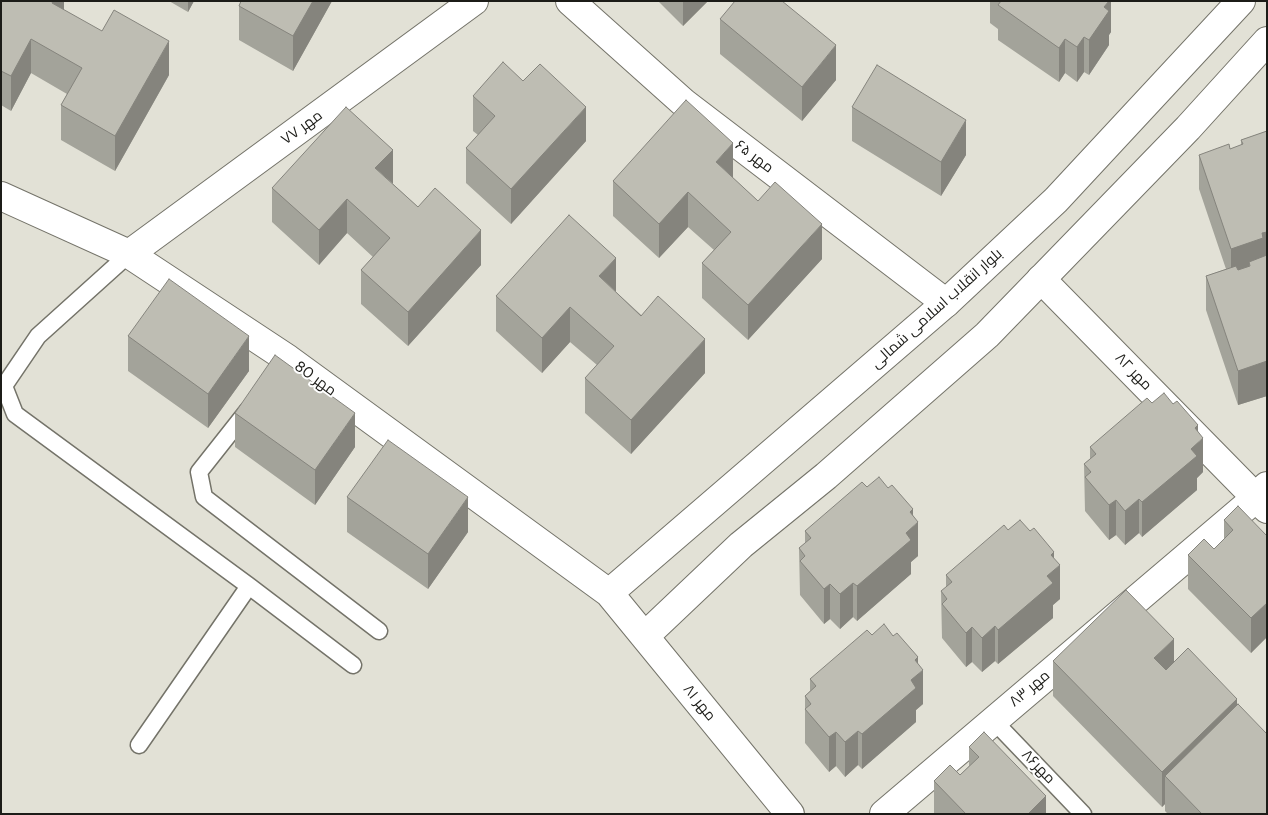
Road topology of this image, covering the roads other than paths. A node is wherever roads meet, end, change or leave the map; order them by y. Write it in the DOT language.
graph roads {
  1 [pos="474,1"];
  2 [pos="570,1"];
  3 [pos="1242,1"];
  4 [pos="1267,41"];
  5 [pos="1,196"];
  6 [pos="130,254"];
  7 [pos="1041,279"];
  8 [pos="946,303"];
  9 [pos="258,397"];
  10 [pos="1263,498"];
  11 [pos="249,586"];
  12 [pos="608,593"];
  13 [pos="379,631"];
  14 [pos="645,636"];
  15 [pos="353,665"];
  16 [pos="994,720"];
  17 [pos="139,745"];
  18 [pos="790,814"];
  19 [pos="884,814"];
  20 [pos="1083,814"];
  1 -- 6 [label="street, مهر ۷۷"];
  2 -- 8 [label="street, مهر ۶۵"];
  3 -- 8 [label="street, بلوار انقلاب اسلامی شمالی"];
  4 -- 7 [label="street"];
  5 -- 6 [label="street, مهر 80"];
  6 -- 11 [label="lane"];
  6 -- 12 [label="street, مهر 80"];
  7 -- 10 [label="street, مهر ۸۲"];
  7 -- 14 [label="street"];
  8 -- 12 [label="street, بلوار انقلاب اسلامی شمالی"];
  9 -- 13 [label="lane"];
  10 -- 16 [label="street, مهر ۸۳"];
  11 -- 15 [label="lane"];
  11 -- 17 [label="lane"];
  12 -- 14 [label="street, مهر ۸۱"];
  14 -- 18 [label="street, مهر ۸۱"];
  16 -- 19 [label="street, مهر ۸۳"];
  16 -- 20 [label="lane, مهر۸۶"];
}
